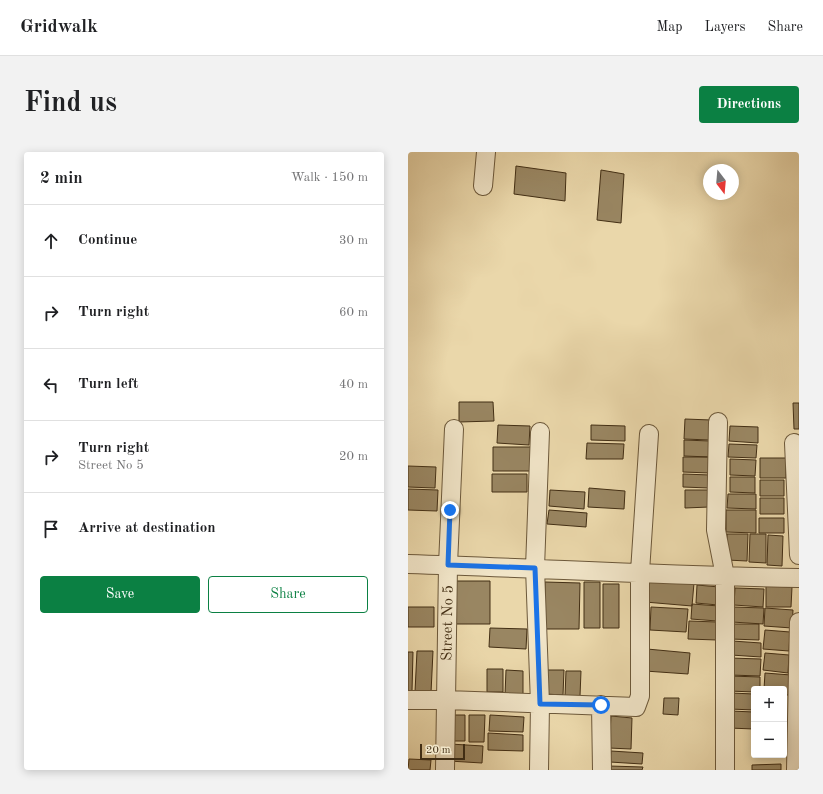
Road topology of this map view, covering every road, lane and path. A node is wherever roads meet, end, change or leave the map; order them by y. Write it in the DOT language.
graph roads {
  1 [pos="486,152"];
  2 [pos="483,186"];
  3 [pos="718,422"];
  4 [pos="454,429"];
  5 [pos="540,432"];
  6 [pos="649,434"];
  7 [pos="794,442"];
  8 [pos="799,556"];
  9 [pos="408,564"];
  10 [pos="448,565"];
  11 [pos="535,568"];
  12 [pos="640,572"];
  13 [pos="725,576"];
  14 [pos="799,578"];
  15 [pos="799,622"];
  16 [pos="408,700"];
  17 [pos="446,700"];
  18 [pos="540,704"];
  19 [pos="601,705"];
  20 [pos="445,770"];
  21 [pos="539,770"];
  22 [pos="602,770"];
  23 [pos="725,770"];
  24 [pos="796,770"];
  1 -- 2 [label="street"];
  3 -- 13 [label="street"];
  4 -- 10 [label="street, Street No 5"];
  5 -- 11 [label="street"];
  6 -- 12 [label="street"];
  7 -- 8 [label="street"];
  9 -- 10 [label="street"];
  10 -- 11 [label="street"];
  10 -- 17 [label="street, Street No 5"];
  11 -- 12 [label="street"];
  11 -- 18 [label="street"];
  12 -- 13 [label="street"];
  12 -- 19 [label="street"];
  13 -- 14 [label="street"];
  13 -- 23 [label="street"];
  15 -- 24 [label="street"];
  16 -- 17 [label="street"];
  17 -- 18 [label="street"];
  17 -- 20 [label="street, Street No 5"];
  18 -- 19 [label="street"];
  18 -- 21 [label="street"];
  19 -- 22 [label="street"];
}
